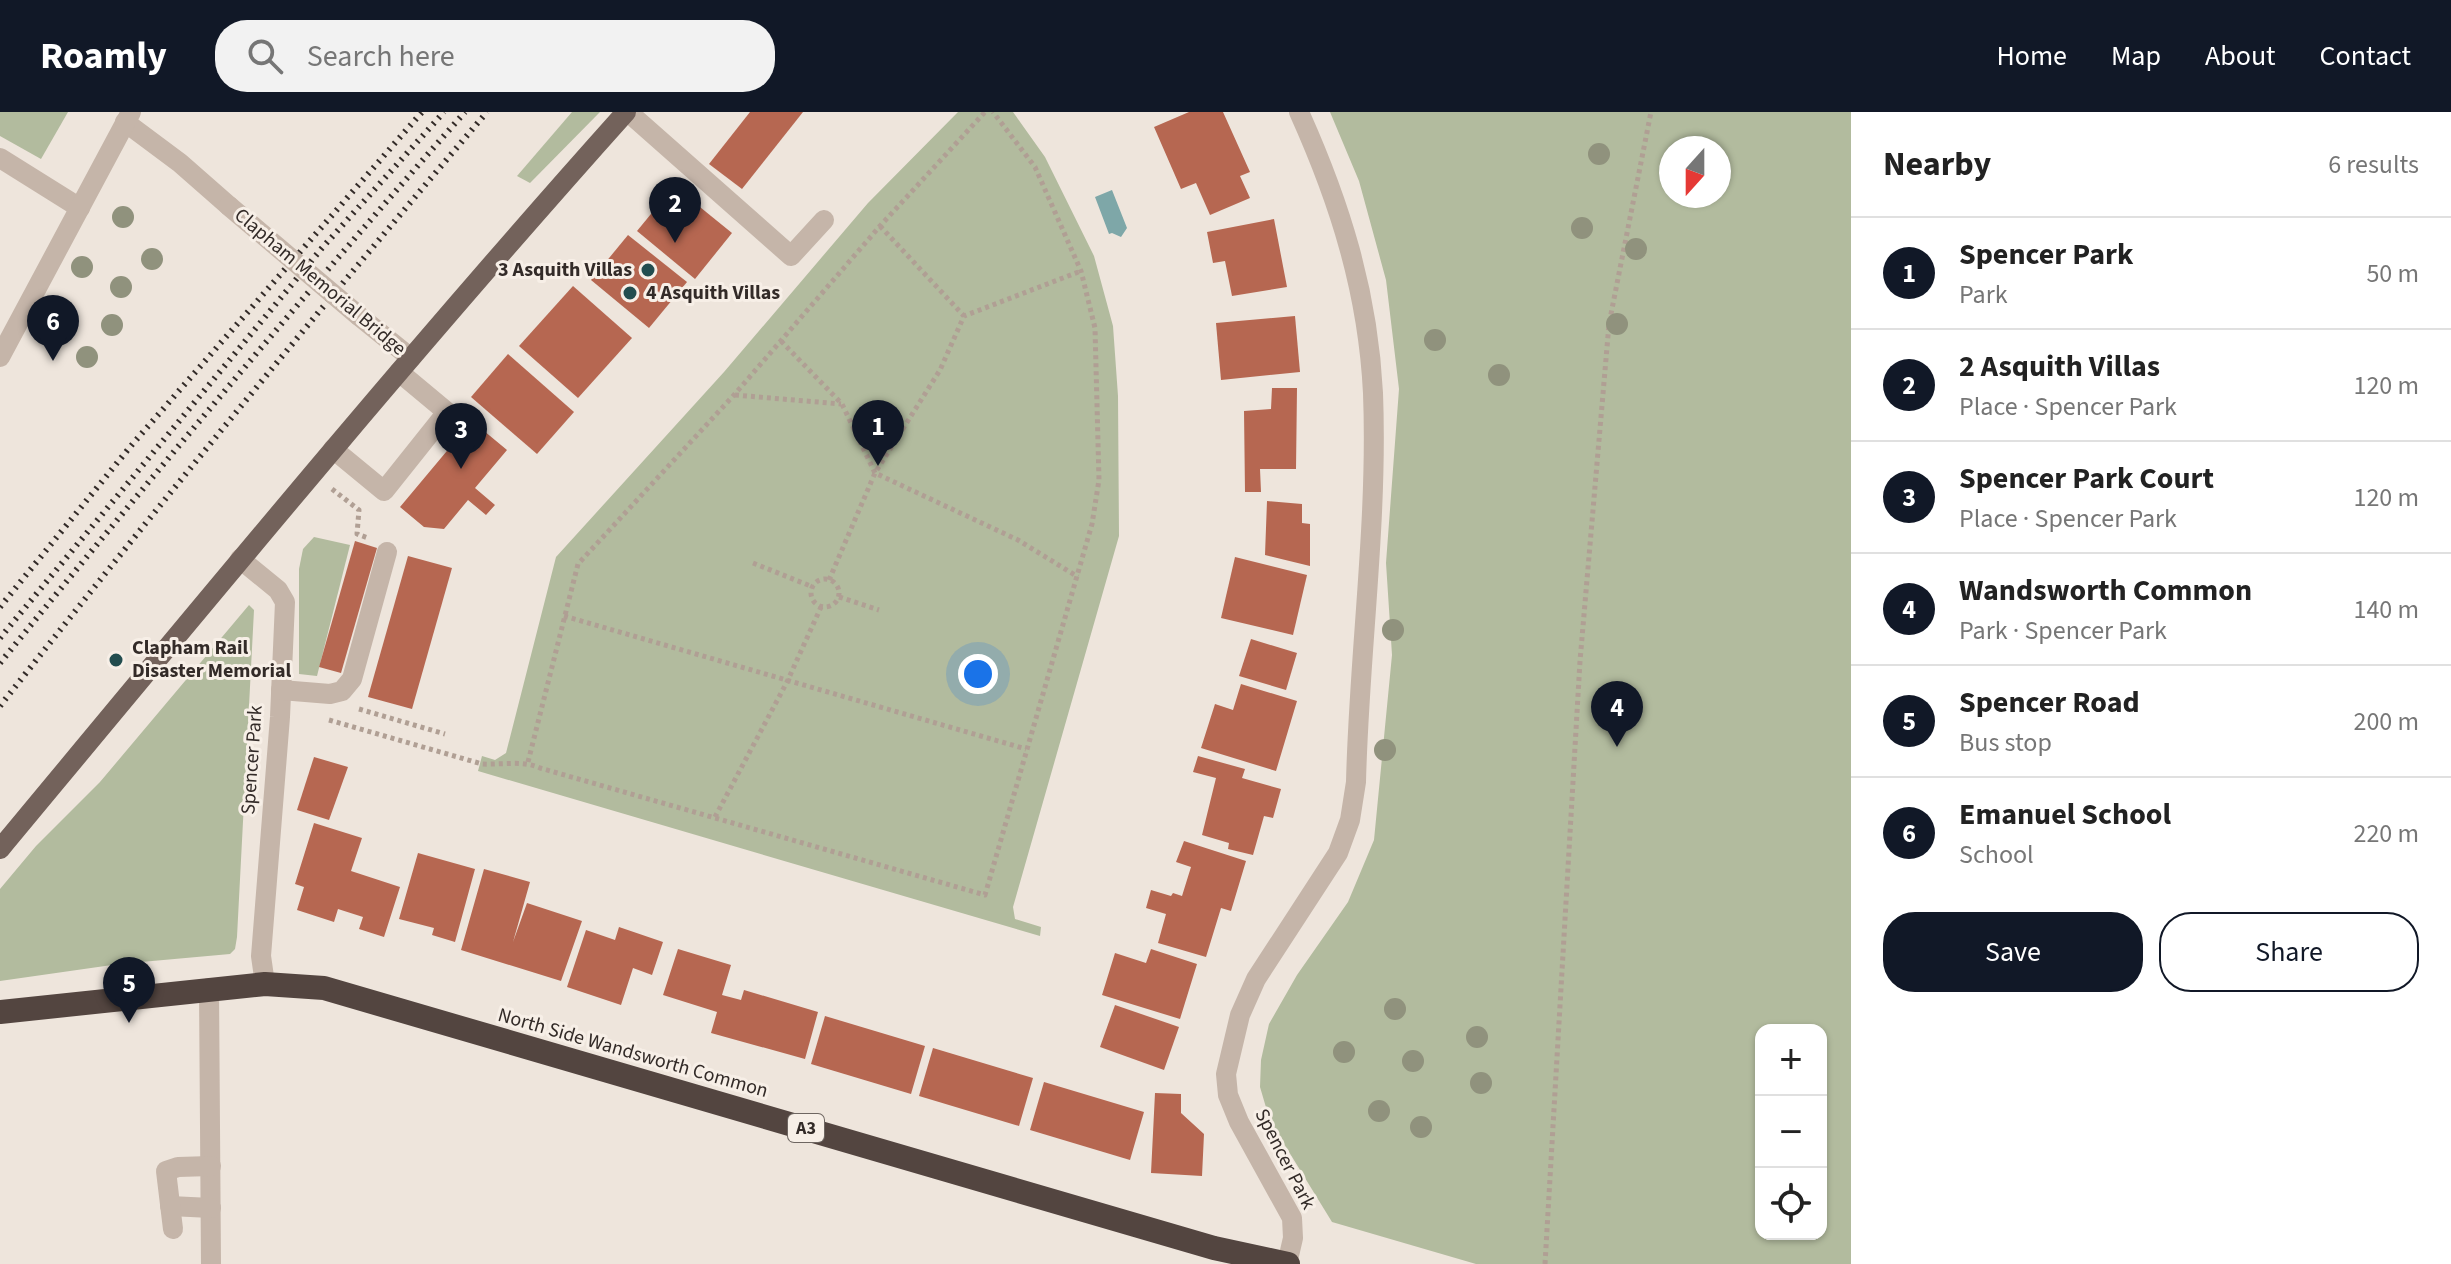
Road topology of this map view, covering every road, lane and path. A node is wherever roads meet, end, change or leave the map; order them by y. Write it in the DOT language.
graph roads {
  1 [pos="627,112"];
  2 [pos="985,112"];
  3 [pos="993,112"];
  4 [pos="1299,112"];
  5 [pos="1651,112"];
  6 [pos="128,117"];
  7 [pos="0,158"];
  8 [pos="80,208"];
  9 [pos="824,220"];
  10 [pos="880,226"];
  11 [pos="1081,271"];
  12 [pos="964,316"];
  13 [pos="781,341"];
  14 [pos="0,357"];
  15 [pos="405,365"];
  16 [pos="734,395"];
  17 [pos="842,404"];
  18 [pos="333,449"];
  19 [pos="875,473"];
  20 [pos="331,489"];
  21 [pos="387,552"];
  22 [pos="240,559"];
  23 [pos="753,563"];
  24 [pos="1078,577"];
  25 [pos="829,580"];
  26 [pos="813,587"];
  27 [pos="839,597"];
  28 [pos="821,607"];
  29 [pos="879,610"];
  30 [pos="564,616"];
  31 [pos="787,682"];
  32 [pos="281,690"];
  33 [pos="330,694"];
  34 [pos="318,717"];
  35 [pos="445,734"];
  36 [pos="1026,749"];
  37 [pos="528,762"];
  38 [pos="715,817"];
  39 [pos="0,849"];
  40 [pos="265,984"];
  41 [pos="209,988"];
  42 [pos="0,1012"];
  43 [pos="211,1166"];
  44 [pos="170,1206"];
  45 [pos="211,1208"];
  46 [pos="173,1229"];
  47 [pos="211,1264"];
  48 [pos="1288,1264"];
  49 [pos="1545,1264"];
  1 -- 9 [label="street"];
  1 -- 15 [label="main road"];
  2 -- 10 [label="path"];
  3 -- 11 [label="path"];
  4 -- 48 [label="street, Spencer Park"];
  5 -- 49 [label="path"];
  6 -- 8 [label="street"];
  6 -- 15 [label="street, Clapham Memorial Bridge, bridge"];
  7 -- 8 [label="street"];
  8 -- 14 [label="street"];
  10 -- 12 [label="path"];
  10 -- 13 [label="path"];
  11 -- 12 [label="path"];
  11 -- 24 [label="path"];
  12 -- 19 [label="path"];
  13 -- 16 [label="path"];
  13 -- 17 [label="path"];
  15 -- 18 [label="main road"];
  15 -- 18 [label="street, Clapham Memorial Bridge"];
  16 -- 17 [label="path"];
  16 -- 30 [label="path"];
  17 -- 19 [label="path"];
  18 -- 22 [label="main road"];
  19 -- 24 [label="path"];
  19 -- 25 [label="path"];
  20 -- 21 [label="path"];
  21 -- 33 [label="street"];
  22 -- 32 [label="street, Spencer Park"];
  22 -- 39 [label="main road"];
  23 -- 26 [label="path"];
  24 -- 36 [label="path"];
  25 -- 26 [label="path"];
  25 -- 27 [label="path"];
  26 -- 28 [label="path"];
  27 -- 28 [label="path"];
  27 -- 29 [label="path"];
  28 -- 31 [label="path"];
  30 -- 31 [label="path"];
  30 -- 37 [label="path"];
  31 -- 36 [label="path"];
  31 -- 38 [label="path"];
  32 -- 33 [label="street"];
  32 -- 40 [label="street, Spencer Park"];
  33 -- 35 [label="path"];
  34 -- 37 [label="path"];
  36 -- 38 [label="path"];
  37 -- 38 [label="path"];
  40 -- 41 [label="highway, North Side Wandsworth Common / A3"];
  40 -- 48 [label="highway, North Side Wandsworth Common / A3"];
  41 -- 42 [label="highway, North Side Wandsworth Common / A3"];
  41 -- 43 [label="street"];
  43 -- 44 [label="street"];
  43 -- 45 [label="street"];
  44 -- 45 [label="street"];
  44 -- 46 [label="street"];
  45 -- 47 [label="street"];
}
